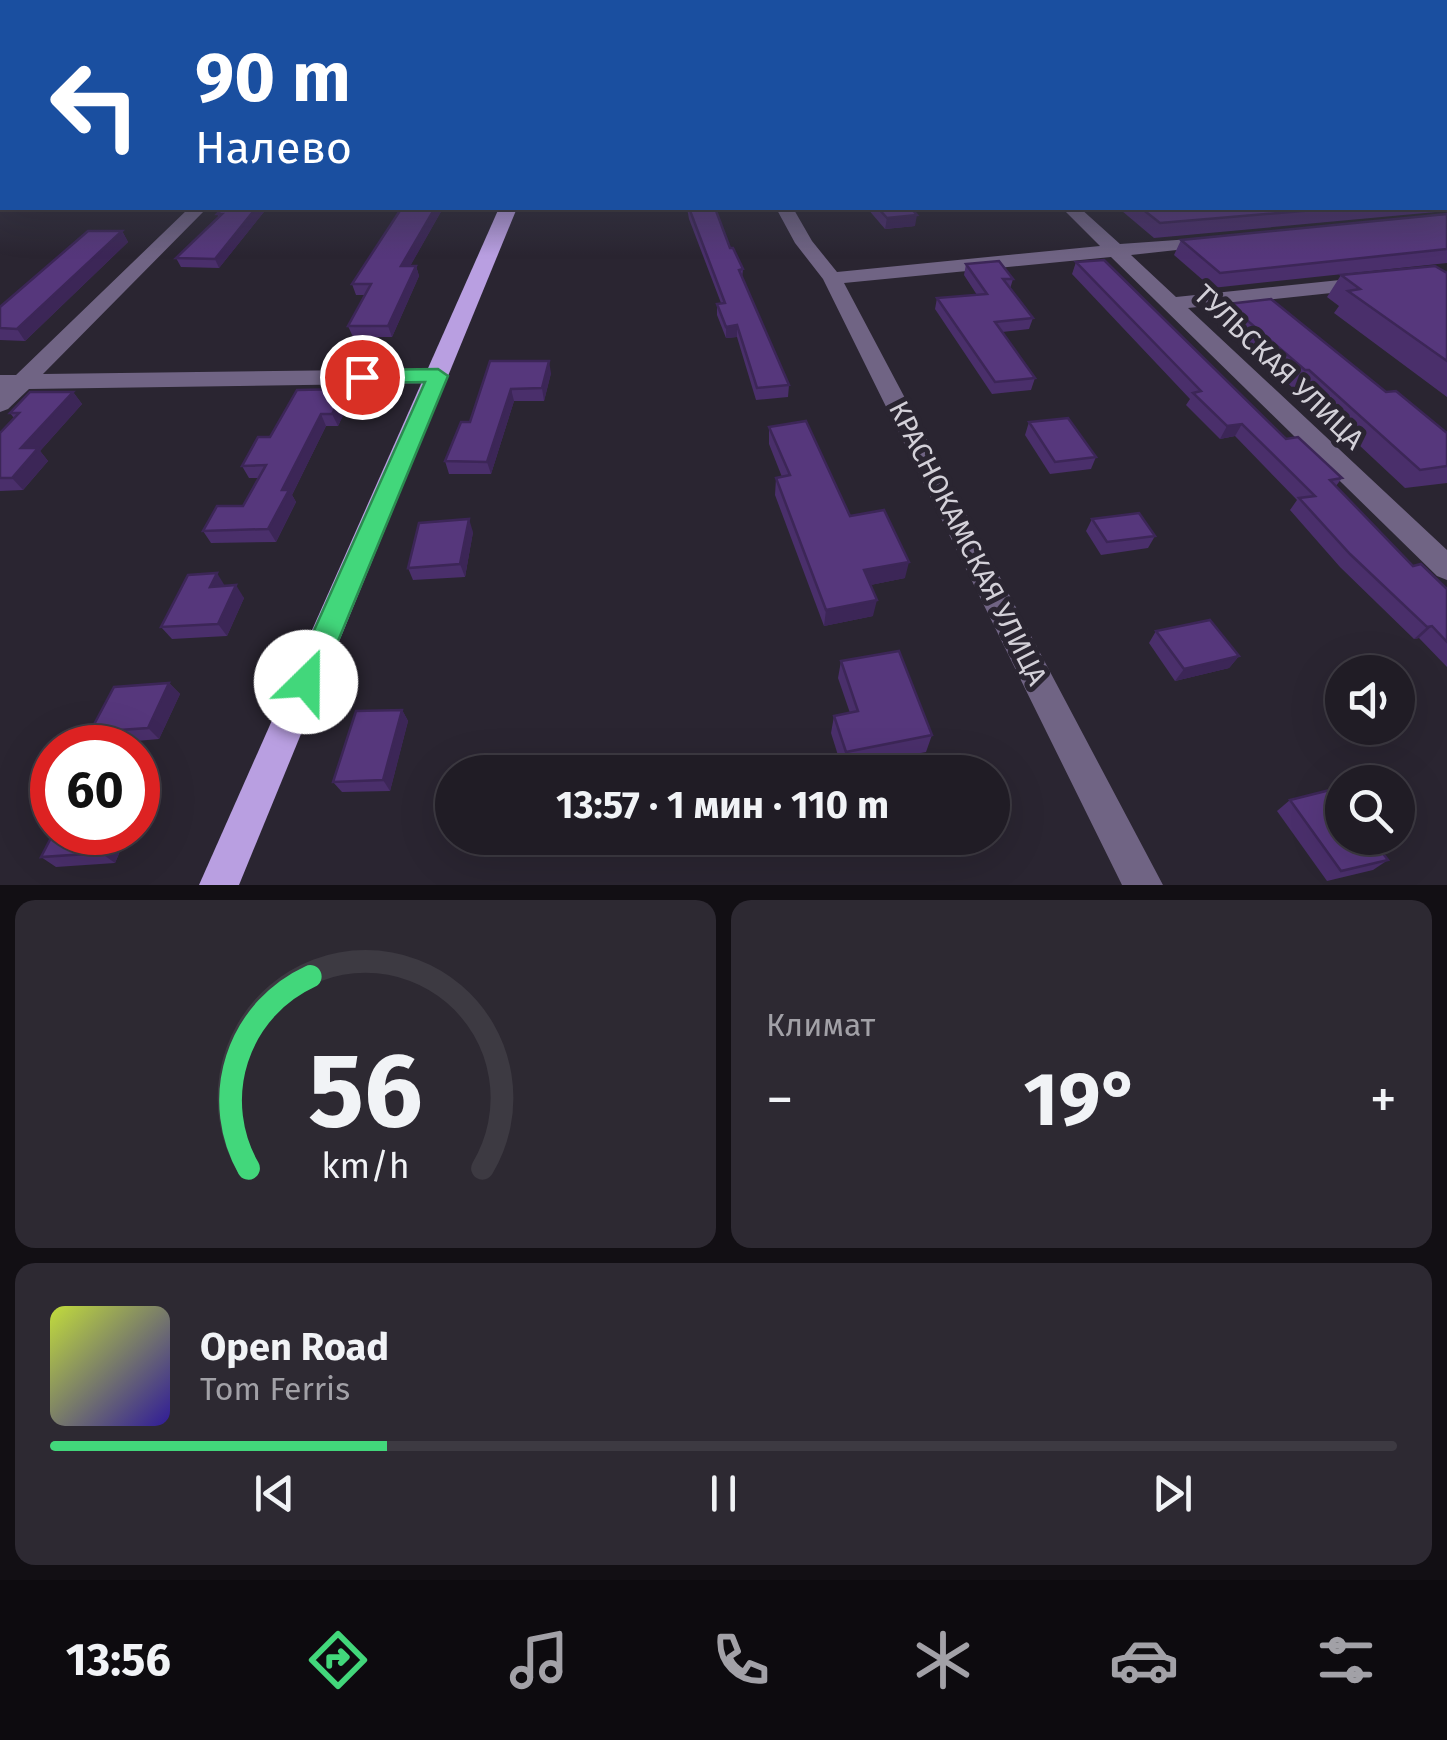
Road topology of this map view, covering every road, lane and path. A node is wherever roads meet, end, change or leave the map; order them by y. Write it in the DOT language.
graph roads {
  1 [pos="196,210"];
  2 [pos="507,210"];
  3 [pos="787,210"];
  4 [pos="1073,210"];
  5 [pos="1227,239"];
  6 [pos="1113,250"];
  7 [pos="832,278"];
  8 [pos="1389,281"];
  9 [pos="1170,304"];
  10 [pos="438,376"];
  11 [pos="11,382"];
  12 [pos="0,404"];
  13 [pos="1447,568"];
  14 [pos="219,885"];
  15 [pos="1142,885"];
  1 -- 11 [label="street"];
  2 -- 10 [label="main road"];
  3 -- 7 [label="street, КРАСНОКАМСКАЯ УЛИЦА"];
  4 -- 6 [label="street, ТУЛЬСКАЯ УЛИЦА"];
  5 -- 6 [label="street"];
  6 -- 7 [label="street"];
  6 -- 9 [label="street, ТУЛЬСКАЯ УЛИЦА"];
  7 -- 15 [label="street, КРАСНОКАМСКАЯ УЛИЦА"];
  8 -- 9 [label="street"];
  9 -- 13 [label="street, ТУЛЬСКАЯ УЛИЦА"];
  10 -- 11 [label="street"];
  10 -- 14 [label="main road"];
  11 -- 12 [label="street"];
}
